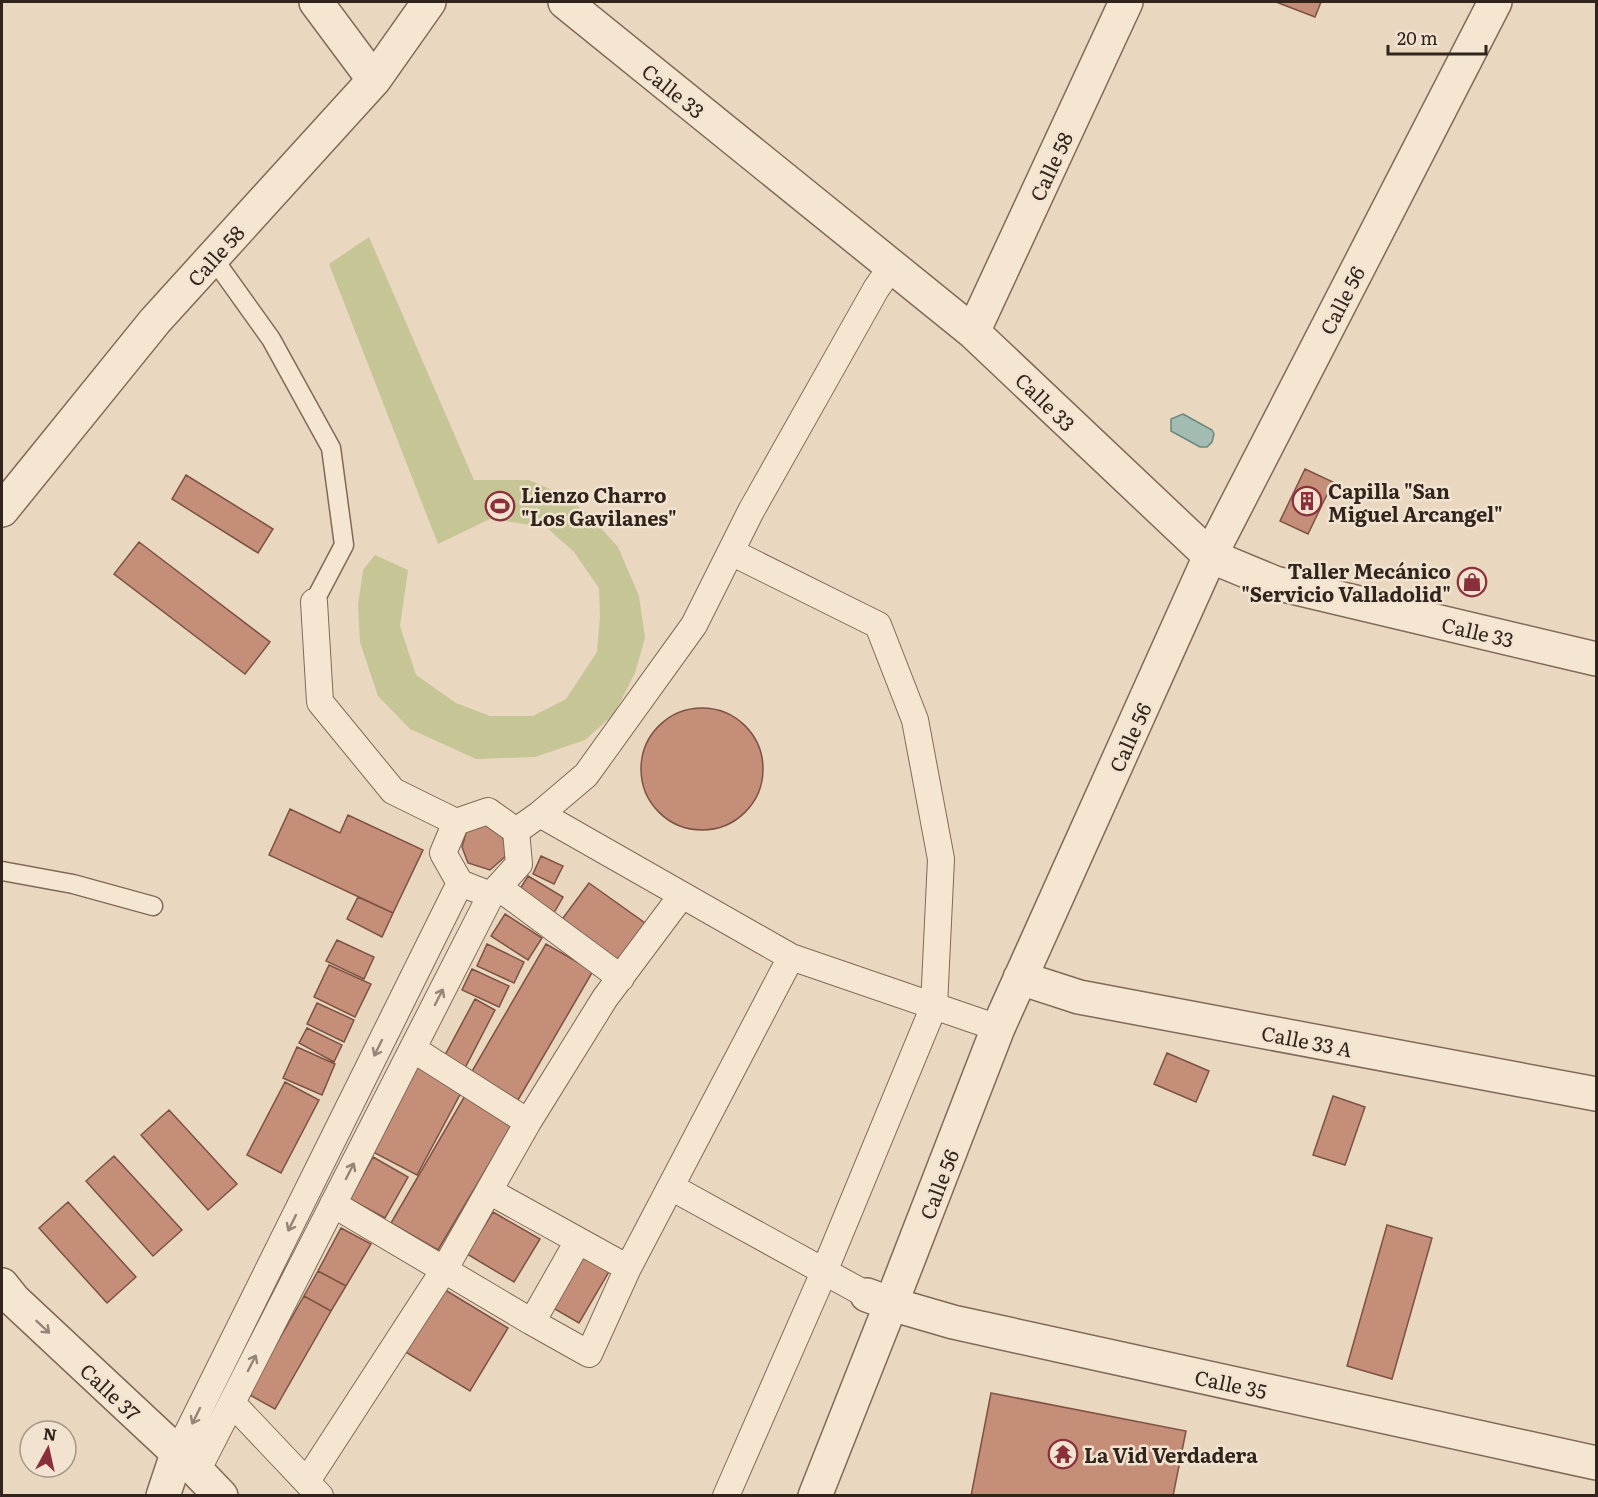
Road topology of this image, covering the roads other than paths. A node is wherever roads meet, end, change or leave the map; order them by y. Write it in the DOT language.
graph roads {
  1 [pos="316,2"];
  2 [pos="429,2"];
  3 [pos="565,2"];
  4 [pos="1126,2"];
  5 [pos="1495,2"];
  6 [pos="374,80"];
  7 [pos="213,258"];
  8 [pos="892,266"];
  9 [pos="973,332"];
  10 [pos="2,510"];
  11 [pos="731,552"];
  12 [pos="1210,556"];
  13 [pos="314,602"];
  14 [pos="1596,659"];
  15 [pos="540,814"];
  16 [pos="456,822"];
  17 [pos="516,831"];
  18 [pos="2,871"];
  19 [pos="460,883"];
  20 [pos="495,891"];
  21 [pos="682,895"];
  22 [pos="153,906"];
  23 [pos="791,957"];
  24 [pos="621,978"];
  25 [pos="1020,978"];
  26 [pos="934,1006"];
  27 [pos="998,1028"];
  28 [pos="412,1049"];
  29 [pos="1596,1094"];
  30 [pos="528,1122"];
  31 [pos="670,1187"];
  32 [pos="489,1191"];
  33 [pos="333,1204"];
  34 [pos="578,1240"];
  35 [pos="628,1268"];
  36 [pos="444,1270"];
  37 [pos="824,1271"];
  38 [pos="6,1295"];
  39 [pos="879,1300"];
  40 [pos="532,1322"];
  41 [pos="232,1403"];
  42 [pos="1596,1462"];
  43 [pos="187,1463"];
  44 [pos="314,1488"];
  45 [pos="163,1496"];
  46 [pos="220,1496"];
  47 [pos="726,1496"];
  48 [pos="815,1496"];
  1 -- 6 [label="street"];
  2 -- 6 [label="street, Calle 58"];
  3 -- 8 [label="street, Calle 33"];
  4 -- 9 [label="street, Calle 58"];
  5 -- 12 [label="street, Calle 56"];
  6 -- 7 [label="street, Calle 58"];
  7 -- 10 [label="street, Calle 58"];
  7 -- 13 [label="lane"];
  8 -- 9 [label="street, Calle 33"];
  8 -- 11 [label="street"];
  9 -- 12 [label="street, Calle 33"];
  11 -- 15 [label="street"];
  11 -- 26 [label="street"];
  12 -- 14 [label="street, Calle 33"];
  12 -- 25 [label="street, Calle 56"];
  13 -- 16 [label="street"];
  15 -- 17 [label="street"];
  15 -- 21 [label="street"];
  16 -- 17 [label="street"];
  16 -- 19 [label="street"];
  17 -- 20 [label="street"];
  18 -- 22 [label="lane"];
  19 -- 20 [label="street"];
  19 -- 43 [label="street, one-way"];
  20 -- 24 [label="street"];
  28 -- 20 [label="street, one-way"];
  21 -- 23 [label="street"];
  21 -- 24 [label="street"];
  23 -- 26 [label="street"];
  23 -- 31 [label="street"];
  24 -- 30 [label="street"];
  25 -- 27 [label="street, Calle 56"];
  25 -- 29 [label="street, Calle 33 A"];
  26 -- 27 [label="street"];
  26 -- 37 [label="street"];
  27 -- 39 [label="street, Calle 56"];
  28 -- 30 [label="street"];
  33 -- 28 [label="street, one-way"];
  30 -- 32 [label="street"];
  31 -- 35 [label="street"];
  31 -- 37 [label="street"];
  32 -- 34 [label="street"];
  32 -- 36 [label="street"];
  33 -- 36 [label="street"];
  41 -- 33 [label="street, one-way"];
  34 -- 35 [label="street"];
  34 -- 40 [label="street"];
  35 -- 40 [label="street"];
  36 -- 40 [label="street"];
  36 -- 44 [label="street"];
  37 -- 39 [label="street"];
  37 -- 47 [label="street"];
  38 -- 43 [label="street, Calle 37, one-way"];
  39 -- 42 [label="street, Calle 35"];
  39 -- 48 [label="street, Calle 56"];
  41 -- 43 [label="street"];
  41 -- 44 [label="street"];
  43 -- 45 [label="street"];
  43 -- 46 [label="street, Calle 37"];
}
